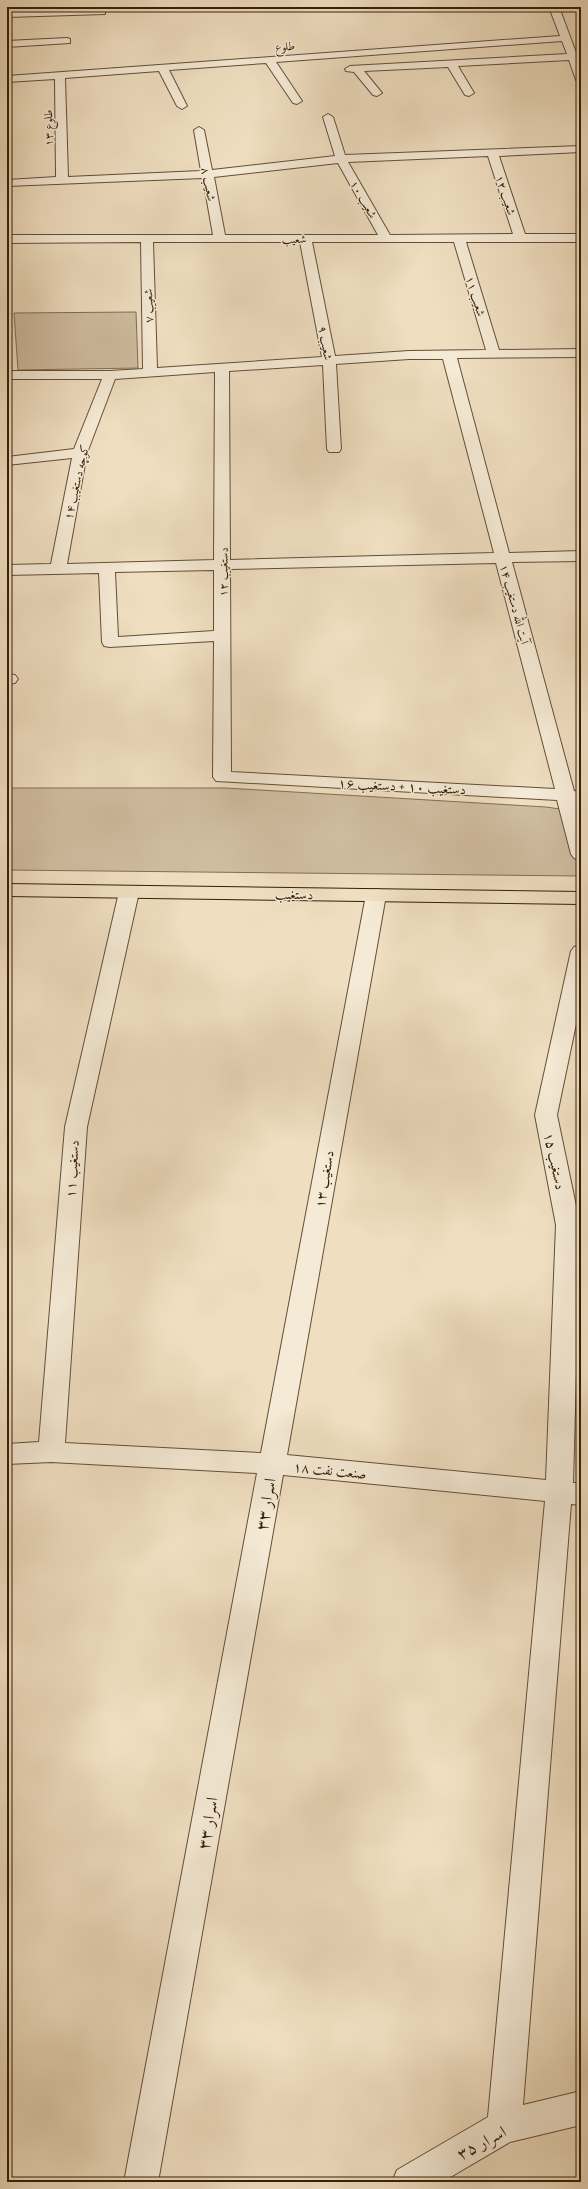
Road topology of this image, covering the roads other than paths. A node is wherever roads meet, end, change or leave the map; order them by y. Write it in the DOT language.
graph roads {
  1 [pos="554,7"];
  2 [pos="23,10"];
  3 [pos="102,12"];
  4 [pos="7,14"];
  5 [pos="566,38"];
  6 [pos="67,41"];
  7 [pos="7,44"];
  8 [pos="573,57"];
  9 [pos="269,60"];
  10 [pos="451,63"];
  11 [pos="163,68"];
  12 [pos="342,69"];
  13 [pos="357,69"];
  14 [pos="276,71"];
  15 [pos="291,71"];
  16 [pos="60,76"];
  17 [pos="7,79"];
  18 [pos="581,80"];
  19 [pos="377,93"];
  20 [pos="469,93"];
  21 [pos="297,101"];
  22 [pos="182,106"];
  23 [pos="328,117"];
  24 [pos="199,130"];
  25 [pos="581,149"];
  26 [pos="492,152"];
  27 [pos="341,159"];
  28 [pos="207,174"];
  29 [pos="62,181"];
  30 [pos="7,183"];
  31 [pos="7,238"];
  32 [pos="147,238"];
  33 [pos="220,238"];
  34 [pos="305,238"];
  35 [pos="386,238"];
  36 [pos="459,238"];
  37 [pos="520,238"];
  38 [pos="581,238"];
  39 [pos="581,353"];
  40 [pos="449,354"];
  41 [pos="494,354"];
  42 [pos="329,359"];
  43 [pos="222,367"];
  44 [pos="150,373"];
  45 [pos="7,375"];
  46 [pos="110,375"];
  47 [pos="334,449"];
  48 [pos="80,454"];
  49 [pos="7,461"];
  50 [pos="581,556"];
  51 [pos="503,558"];
  52 [pos="224,564"];
  53 [pos="107,568"];
  54 [pos="58,569"];
  55 [pos="7,570"];
  56 [pos="222,636"];
  57 [pos="222,777"];
  58 [pos="573,796"];
  59 [pos="581,854"];
  60 [pos="7,890"];
  61 [pos="129,892"];
  62 [pos="376,895"];
  63 [pos="581,898"];
  64 [pos="581,951"];
  65 [pos="51,1452"];
  66 [pos="7,1454"];
  67 [pos="272,1464"];
  68 [pos="570,1494"];
  69 [pos="581,2108"];
  70 [pos="504,2127"];
  71 [pos="141,2182"];
  72 [pos="410,2182"];
  1 -- 5 [label="street"];
  2 -- 3 [label="street"];
  2 -- 4 [label="street"];
  5 -- 8 [label="street"];
  5 -- 9 [label="street, طلوع"];
  6 -- 7 [label="street"];
  8 -- 10 [label="street"];
  8 -- 18 [label="street"];
  9 -- 11 [label="street, طلوع"];
  9 -- 14 [label="street"];
  10 -- 13 [label="street"];
  10 -- 20 [label="street"];
  11 -- 16 [label="street, طلوع"];
  11 -- 22 [label="street"];
  12 -- 13 [label="street"];
  13 -- 19 [label="street"];
  14 -- 15 [label="street"];
  14 -- 21 [label="street"];
  16 -- 17 [label="street, طلوع"];
  16 -- 29 [label="street, طلوع ۱۳"];
  23 -- 27 [label="street, شعیب ۱۰"];
  24 -- 28 [label="street, شعیب ۸"];
  25 -- 26 [label="street"];
  26 -- 27 [label="street"];
  26 -- 37 [label="street, شعیب ۱۲"];
  27 -- 28 [label="street"];
  27 -- 35 [label="street, شعیب ۱۰"];
  28 -- 29 [label="street"];
  28 -- 33 [label="street, شعیب ۸"];
  29 -- 30 [label="street"];
  31 -- 32 [label="street, شعیب"];
  32 -- 33 [label="street, شعیب"];
  32 -- 44 [label="street, شعیب ۷"];
  33 -- 34 [label="street, شعیب"];
  34 -- 35 [label="street, شعیب"];
  34 -- 42 [label="street, شعیب ۹"];
  35 -- 36 [label="street, شعیب"];
  36 -- 37 [label="street, شعیب"];
  36 -- 41 [label="street, شعیب ۱۱"];
  37 -- 38 [label="street, شعیب"];
  39 -- 41 [label="street"];
  40 -- 41 [label="street"];
  40 -- 42 [label="street"];
  40 -- 51 [label="street, آیت الله دستغیب ۱۴"];
  42 -- 43 [label="street"];
  42 -- 47 [label="street, شعیب ۹"];
  43 -- 44 [label="street"];
  43 -- 52 [label="street, دستغیب ۱۲"];
  44 -- 46 [label="street"];
  45 -- 46 [label="street"];
  46 -- 48 [label="street, کوچه دستغیب ۱۴"];
  48 -- 49 [label="street"];
  48 -- 54 [label="street, کوچه دستغیب ۱۴"];
  50 -- 51 [label="street"];
  51 -- 52 [label="street"];
  51 -- 58 [label="street, آیت الله دستغیب ۱۴"];
  52 -- 53 [label="street"];
  52 -- 56 [label="street, دستغیب ۱۲"];
  53 -- 54 [label="street"];
  53 -- 56 [label="street"];
  54 -- 55 [label="street"];
  56 -- 57 [label="street, دستغیب ۱۲"];
  57 -- 58 [label="street, دستغیب ۱۰ + دستغیب ۱۶"];
  58 -- 59 [label="street, آیت الله دستغیب ۱۴"];
  60 -- 61 [label="main road, دستغیب"];
  61 -- 62 [label="main road, دستغیب"];
  61 -- 65 [label="street, دستغیب ۱۱"];
  62 -- 63 [label="main road, دستغیب"];
  62 -- 67 [label="street, دستغیب ۱۳"];
  64 -- 68 [label="street, دستغیب ۱۵"];
  65 -- 66 [label="street, صنعت نفت ۱۸"];
  65 -- 67 [label="street, صنعت نفت ۱۸"];
  67 -- 68 [label="street, صنعت نفت ۱۸"];
  67 -- 71 [label="street, اسرار ۳۳"];
  68 -- 70 [label="street, دستغیب ۱۵"];
  69 -- 70 [label="street, اسرار ۳۵"];
  70 -- 72 [label="street, اسرار ۳۵"];
}
